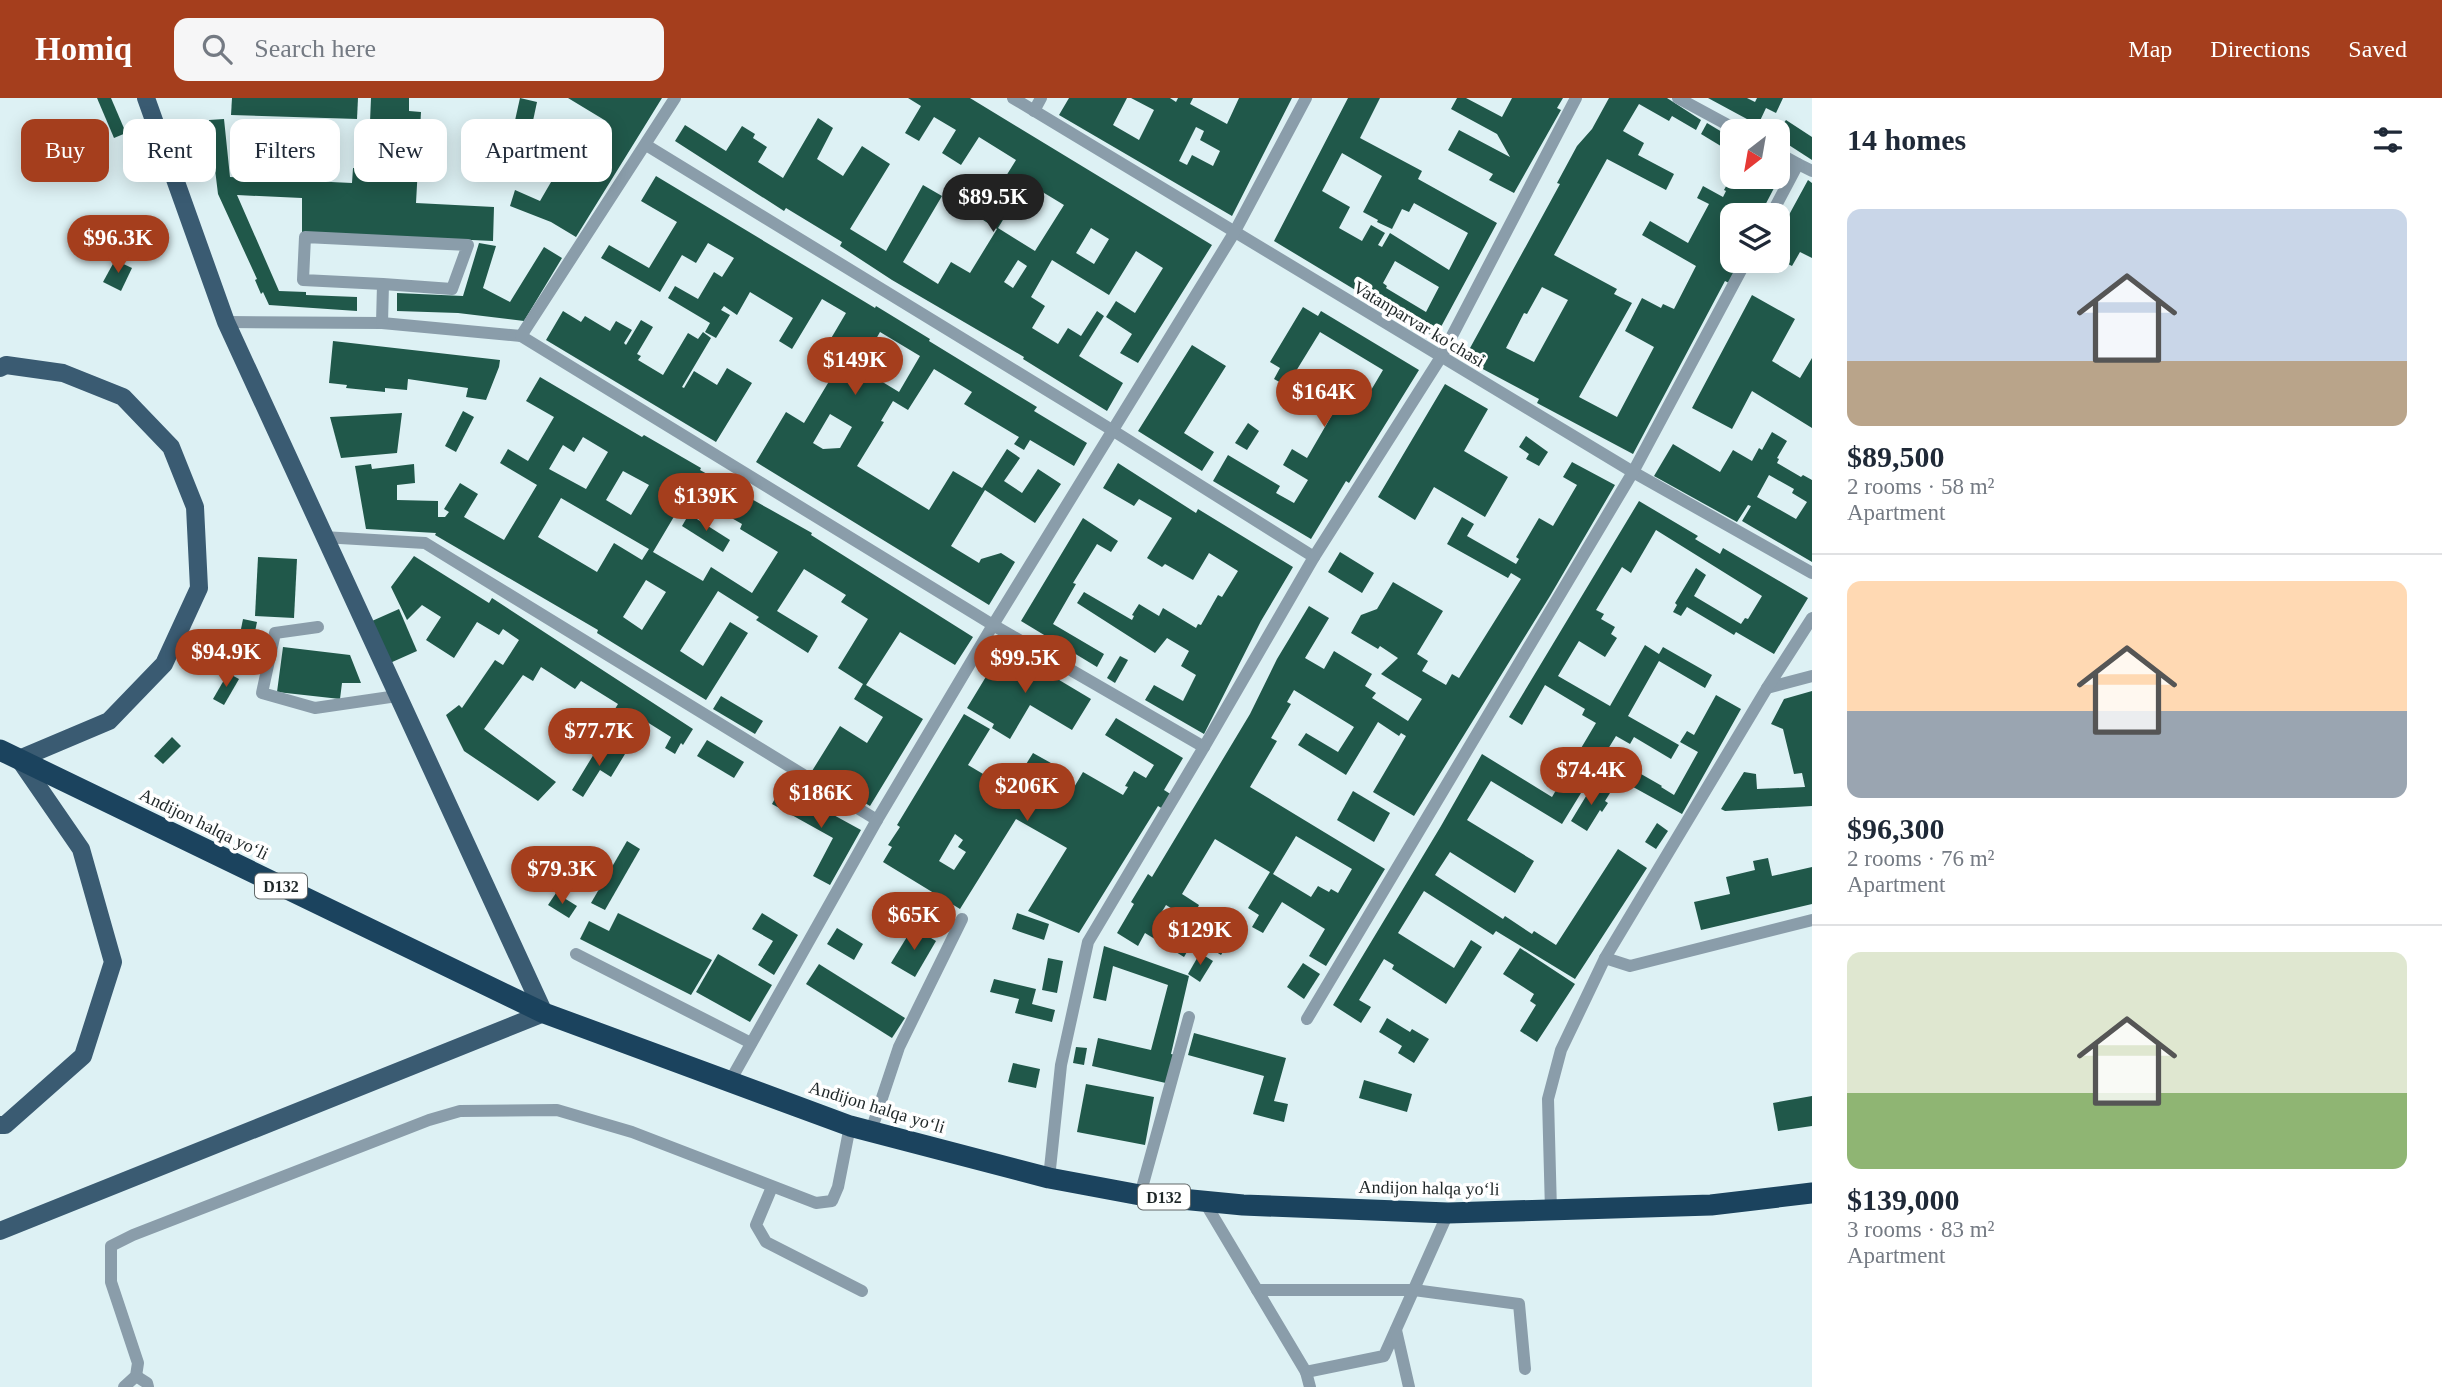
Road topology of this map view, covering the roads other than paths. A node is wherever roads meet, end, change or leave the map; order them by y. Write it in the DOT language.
graph roads {
  1 [pos="146,98"];
  2 [pos="675,98"];
  3 [pos="1013,98"];
  4 [pos="1041,98"];
  5 [pos="1306,98"];
  6 [pos="1576,98"];
  7 [pos="1678,98"];
  8 [pos="1034,111"];
  9 [pos="1720,121"];
  10 [pos="646,145"];
  11 [pos="1790,159"];
  12 [pos="1798,164"];
  13 [pos="1812,171"];
  14 [pos="1777,203"];
  15 [pos="1234,233"];
  16 [pos="1740,273"];
  17 [pos="383,284"];
  18 [pos="226,322"];
  19 [pos="382,323"];
  20 [pos="522,336"];
  21 [pos="1441,357"];
  22 [pos="0,368"];
  23 [pos="1112,430"];
  24 [pos="1633,472"];
  25 [pos="323,537"];
  26 [pos="1314,557"];
  27 [pos="1812,572"];
  28 [pos="1812,618"];
  29 [pos="993,625"];
  30 [pos="318,627"];
  31 [pos="1812,677"];
  32 [pos="1767,688"];
  33 [pos="397,696"];
  34 [pos="1204,747"];
  35 [pos="10,755"];
  36 [pos="877,820"];
  37 [pos="962,919"];
  38 [pos="1812,920"];
  39 [pos="576,954"];
  40 [pos="1605,958"];
  41 [pos="544,1013"];
  42 [pos="1189,1017"];
  43 [pos="1307,1019"];
  44 [pos="751,1043"];
  45 [pos="729,1083"];
  46 [pos="0,1125"];
  47 [pos="850,1126"];
  48 [pos="871,1131"];
  49 [pos="1049,1178"];
  50 [pos="772,1187"];
  51 [pos="1812,1193"];
  52 [pos="1140,1195"];
  53 [pos="1204,1201"];
  54 [pos="1551,1211"];
  55 [pos="1448,1213"];
  56 [pos="0,1231"];
  57 [pos="1257,1290"];
  58 [pos="1414,1290"];
  59 [pos="862,1291"];
  60 [pos="1396,1330"];
  61 [pos="1525,1369"];
  62 [pos="1306,1372"];
  63 [pos="136,1376"];
  64 [pos="124,1387"];
  65 [pos="148,1387"];
  66 [pos="1310,1387"];
  67 [pos="1409,1387"];
  1 -- 18 [label="main road"];
  2 -- 10 [label="lane"];
  3 -- 8 [label="lane, Vatanparvar ko'chasi"];
  4 -- 8 [label="lane"];
  5 -- 15 [label="lane"];
  6 -- 21 [label="lane"];
  7 -- 9 [label="lane"];
  8 -- 15 [label="lane, Vatanparvar ko'chasi"];
  10 -- 20 [label="lane"];
  10 -- 23 [label="lane"];
  11 -- 12 [label="lane"];
  12 -- 13 [label="lane"];
  12 -- 14 [label="lane"];
  15 -- 21 [label="lane, Vatanparvar ko'chasi"];
  15 -- 23 [label="lane"];
  16 -- 24 [label="lane"];
  17 -- 17 [label="lane"];
  17 -- 19 [label="lane"];
  18 -- 19 [label="lane"];
  18 -- 25 [label="main road"];
  19 -- 20 [label="lane"];
  20 -- 29 [label="lane"];
  21 -- 24 [label="lane, Vatanparvar ko'chasi"];
  21 -- 26 [label="lane"];
  22 -- 35 [label="main road"];
  23 -- 26 [label="lane"];
  23 -- 29 [label="lane"];
  24 -- 27 [label="lane, Vatanparvar ko'chasi"];
  24 -- 43 [label="lane"];
  25 -- 33 [label="main road"];
  25 -- 36 [label="lane"];
  26 -- 34 [label="lane"];
  28 -- 32 [label="lane"];
  29 -- 34 [label="lane"];
  29 -- 36 [label="lane"];
  30 -- 33 [label="lane"];
  31 -- 32 [label="lane"];
  32 -- 40 [label="lane"];
  33 -- 41 [label="main road"];
  34 -- 49 [label="lane"];
  35 -- 41 [label="highway, Andijon halqa yo‘li / D132"];
  35 -- 46 [label="main road"];
  36 -- 44 [label="lane"];
  37 -- 48 [label="lane"];
  38 -- 40 [label="lane"];
  39 -- 44 [label="lane"];
  40 -- 54 [label="lane"];
  41 -- 45 [label="highway, Andijon halqa yo‘li / D132"];
  41 -- 56 [label="main road"];
  42 -- 52 [label="lane"];
  44 -- 45 [label="lane"];
  45 -- 47 [label="highway, Andijon halqa yo‘li / D132"];
  47 -- 48 [label="highway, Andijon halqa yo‘li / D132"];
  47 -- 50 [label="lane"];
  48 -- 49 [label="highway, Andijon halqa yo‘li / D132"];
  49 -- 52 [label="highway, Andijon halqa yo‘li / D132"];
  50 -- 59 [label="lane"];
  50 -- 63 [label="lane"];
  51 -- 54 [label="highway, Andijon halqa yo‘li / D132"];
  52 -- 53 [label="highway, Andijon halqa yo‘li / D132"];
  53 -- 55 [label="highway, Andijon halqa yo‘li / D132"];
  53 -- 57 [label="lane"];
  54 -- 55 [label="highway, Andijon halqa yo‘li / D132"];
  55 -- 58 [label="lane"];
  57 -- 58 [label="lane"];
  57 -- 62 [label="lane"];
  58 -- 60 [label="lane"];
  58 -- 61 [label="lane"];
  60 -- 62 [label="lane"];
  60 -- 67 [label="lane"];
  62 -- 66 [label="lane"];
  63 -- 64 [label="lane"];
  63 -- 65 [label="lane"];
}
